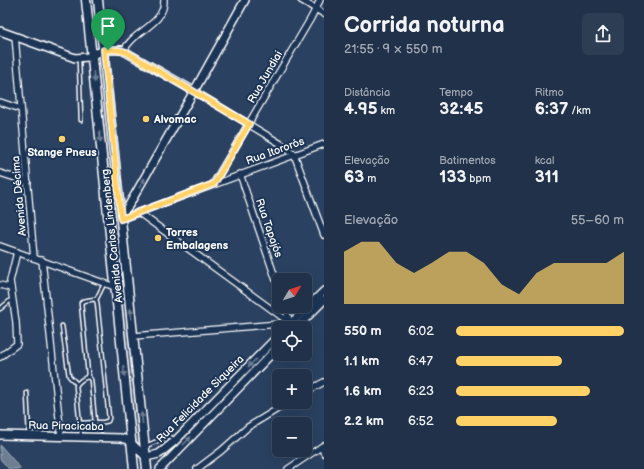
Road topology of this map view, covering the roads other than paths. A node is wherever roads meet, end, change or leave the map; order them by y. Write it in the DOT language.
graph roads {
  1 [pos="86,0"];
  2 [pos="98,0"];
  3 [pos="164,0"];
  4 [pos="245,0"];
  5 [pos="301,0"];
  6 [pos="320,0"];
  7 [pos="315,8"];
  8 [pos="324,14"];
  9 [pos="0,31"];
  10 [pos="15,36"];
  11 [pos="104,50"];
  12 [pos="124,51"];
  13 [pos="92,55"];
  14 [pos="79,58"];
  15 [pos="194,91"];
  16 [pos="0,102"];
  17 [pos="21,110"];
  18 [pos="81,120"];
  19 [pos="249,124"];
  20 [pos="324,144"];
  21 [pos="294,154"];
  22 [pos="0,173"];
  23 [pos="240,174"];
  24 [pos="28,182"];
  25 [pos="214,184"];
  26 [pos="138,212"];
  27 [pos="121,217"];
  28 [pos="324,235"];
  29 [pos="0,246"];
  30 [pos="17,252"];
  31 [pos="34,258"];
  32 [pos="42,260"];
  33 [pos="274,273"];
  34 [pos="105,283"];
  35 [pos="0,285"];
  36 [pos="115,287"];
  37 [pos="11,288"];
  38 [pos="324,291"];
  39 [pos="13,298"];
  40 [pos="96,300"];
  41 [pos="324,300"];
  42 [pos="0,309"];
  43 [pos="284,321"];
  44 [pos="297,321"];
  45 [pos="299,321"];
  46 [pos="62,326"];
  47 [pos="272,328"];
  48 [pos="134,336"];
  49 [pos="272,342"];
  50 [pos="272,353"];
  51 [pos="0,357"];
  52 [pos="87,377"];
  53 [pos="324,382"];
  54 [pos="77,384"];
  55 [pos="312,388"];
  56 [pos="27,393"];
  57 [pos="278,409"];
  58 [pos="95,422"];
  59 [pos="80,423"];
  60 [pos="0,435"];
  61 [pos="29,436"];
  62 [pos="61,436"];
  63 [pos="81,437"];
  64 [pos="175,441"];
  65 [pos="131,443"];
  66 [pos="145,446"];
  67 [pos="323,448"];
  68 [pos="146,457"];
  69 [pos="133,458"];
  70 [pos="134,469"];
  71 [pos="147,469"];
  72 [pos="160,469"];
  73 [pos="197,469"];
  74 [pos="288,469"];
  1 -- 13 [label="main road, Avenida Carlos Lindenberg"];
  2 -- 11 [label="main road, Avenida Carlos Lindenberg"];
  3 -- 12 [label="street"];
  4 -- 15 [label="street"];
  5 -- 7 [label="street"];
  6 -- 7 [label="street, Rua Jundiai"];
  7 -- 8 [label="street"];
  7 -- 19 [label="street, Rua Jundiai"];
  9 -- 10 [label="street"];
  10 -- 14 [label="street"];
  10 -- 17 [label="street, Avenida Décima"];
  11 -- 12 [label="street"];
  11 -- 13 [label="street"];
  11 -- 27 [label="main road, Avenida Carlos Lindenberg"];
  12 -- 15 [label="street"];
  13 -- 14 [label="street"];
  13 -- 36 [label="main road, Avenida Carlos Lindenberg, one-way"];
  14 -- 18 [label="lane"];
  15 -- 19 [label="street"];
  27 -- 15 [label="street, one-way"];
  16 -- 17 [label="street"];
  17 -- 24 [label="street, Avenida Décima"];
  19 -- 21 [label="street"];
  19 -- 25 [label="street, Rua Jundiai"];
  20 -- 21 [label="street, Rua Itororós"];
  21 -- 23 [label="street, Rua Itororós"];
  21 -- 28 [label="street"];
  22 -- 24 [label="street"];
  23 -- 25 [label="street, Rua Itororós"];
  23 -- 33 [label="street, Rua Tapajós"];
  24 -- 31 [label="street, Avenida Décima"];
  25 -- 26 [label="street, Rua Itororós"];
  26 -- 27 [label="street, Rua Itororós"];
  26 -- 43 [label="street"];
  48 -- 27 [label="main road, Avenida Carlos Lindenberg, one-way"];
  29 -- 30 [label="street"];
  30 -- 31 [label="street"];
  30 -- 37 [label="street"];
  31 -- 32 [label="street"];
  32 -- 34 [label="street"];
  32 -- 62 [label="street"];
  34 -- 36 [label="street"];
  34 -- 40 [label="lane"];
  35 -- 37 [label="street"];
  36 -- 65 [label="main road, Avenida Carlos Lindenberg, one-way"];
  37 -- 39 [label="street"];
  38 -- 44 [label="street"];
  39 -- 42 [label="lane"];
  39 -- 51 [label="street"];
  40 -- 52 [label="lane"];
  40 -- 58 [label="lane"];
  41 -- 45 [label="street"];
  46 -- 54 [label="lane"];
  47 -- 48 [label="street"];
  66 -- 48 [label="main road, Avenida Carlos Lindenberg, one-way"];
  49 -- 64 [label="street, Rua Felicidade Siqueira, one-way"];
  72 -- 50 [label="street, Rua Felicidade Siqueira, one-way"];
  52 -- 54 [label="lane"];
  52 -- 58 [label="lane"];
  53 -- 55 [label="street"];
  54 -- 59 [label="lane"];
  56 -- 61 [label="lane"];
  57 -- 73 [label="street"];
  58 -- 59 [label="lane"];
  59 -- 63 [label="lane"];
  60 -- 61 [label="street, Rua Piracicaba"];
  61 -- 62 [label="street, Rua Piracicaba"];
  62 -- 63 [label="street, Rua Piracicaba"];
  63 -- 65 [label="street, Rua Piracicaba"];
  64 -- 66 [label="lane"];
  64 -- 68 [label="street, Rua Felicidade Siqueira"];
  65 -- 68 [label="street"];
  65 -- 69 [label="main road, Avenida Carlos Lindenberg"];
  66 -- 68 [label="main road, Avenida Carlos Lindenberg"];
  67 -- 74 [label="street"];
  68 -- 69 [label="main road"];
  68 -- 71 [label="main road, Avenida Carlos Lindenberg"];
  69 -- 70 [label="main road, Avenida Carlos Lindenberg"];
}
